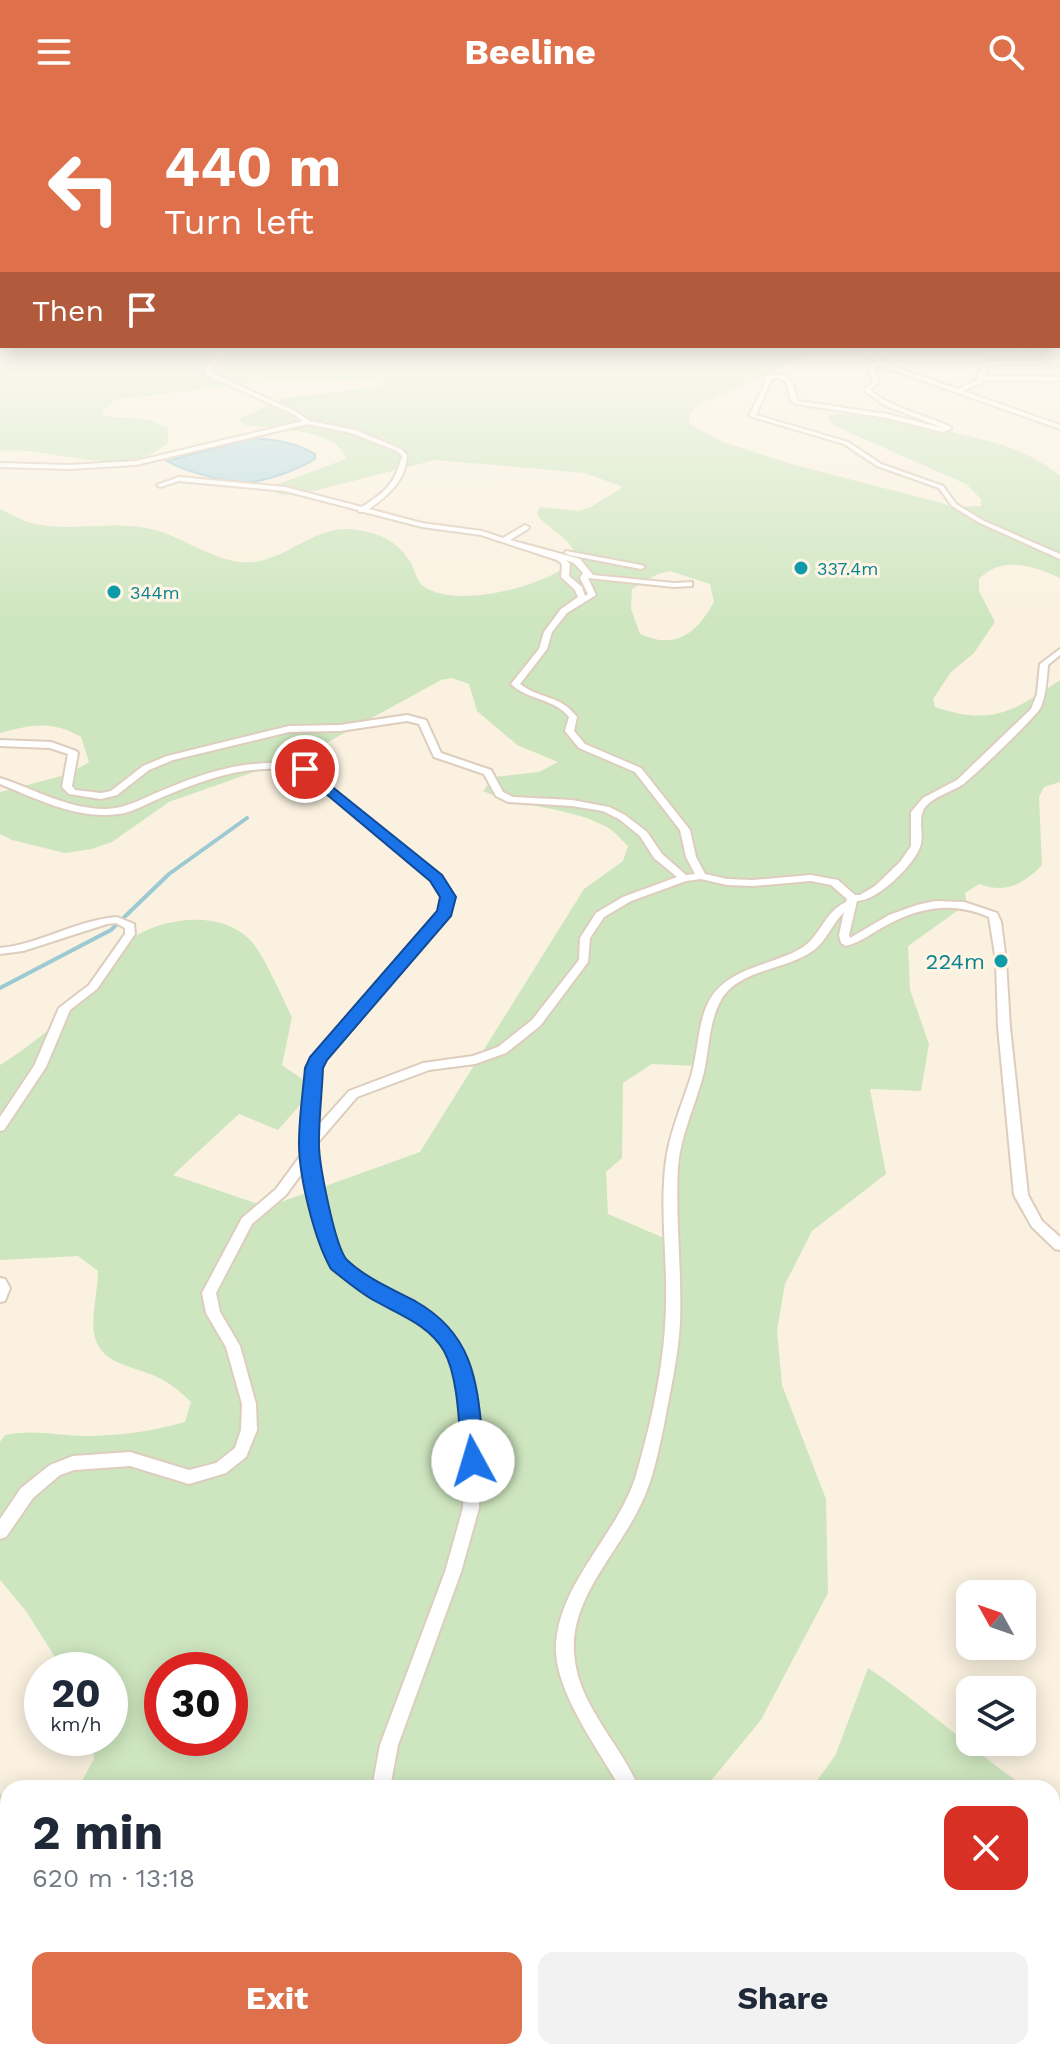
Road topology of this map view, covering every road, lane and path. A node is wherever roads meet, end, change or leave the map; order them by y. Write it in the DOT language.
graph roads {
  1 [pos="240,438"];
  2 [pos="371,438"];
  3 [pos="830,438"];
  4 [pos="0,465"];
  5 [pos="160,485"];
  6 [pos="361,511"];
  7 [pos="525,527"];
  8 [pos="506,539"];
  9 [pos="554,555"];
  10 [pos="1060,557"];
  11 [pos="641,567"];
  12 [pos="584,572"];
  13 [pos="652,582"];
  14 [pos="689,584"];
  15 [pos="569,607"];
  16 [pos="1060,651"];
  17 [pos="0,743"];
  18 [pos="0,771"];
  19 [pos="0,779"];
  20 [pos="701,876"];
  21 [pos="684,878"];
  22 [pos="851,901"];
  23 [pos="0,951"];
  24 [pos="0,1127"];
  25 [pos="309,1149"];
  26 [pos="1060,1245"];
  27 [pos="0,1283"];
  28 [pos="0,1297"];
  29 [pos="0,1532"];
  30 [pos="382,1780"];
  31 [pos="626,1780"];
  1 -- 4 [label="street"];
  2 -- 6 [label="street"];
  3 -- 10 [label="street"];
  5 -- 6 [label="street"];
  6 -- 8 [label="street"];
  7 -- 8 [label="street"];
  8 -- 9 [label="street"];
  9 -- 11 [label="street"];
  9 -- 12 [label="street"];
  9 -- 15 [label="street"];
  12 -- 13 [label="street"];
  12 -- 13 [label="street"];
  12 -- 15 [label="street"];
  13 -- 14 [label="street"];
  15 -- 20 [label="street"];
  16 -- 22 [label="street"];
  17 -- 21 [label="street"];
  18 -- 19 [label="street"];
  19 -- 25 [label="street"];
  20 -- 21 [label="street"];
  20 -- 22 [label="street"];
  21 -- 25 [label="street"];
  22 -- 26 [label="street"];
  22 -- 31 [label="street"];
  23 -- 24 [label="street"];
  25 -- 29 [label="street"];
  25 -- 30 [label="street"];
  27 -- 28 [label="street"];
}
